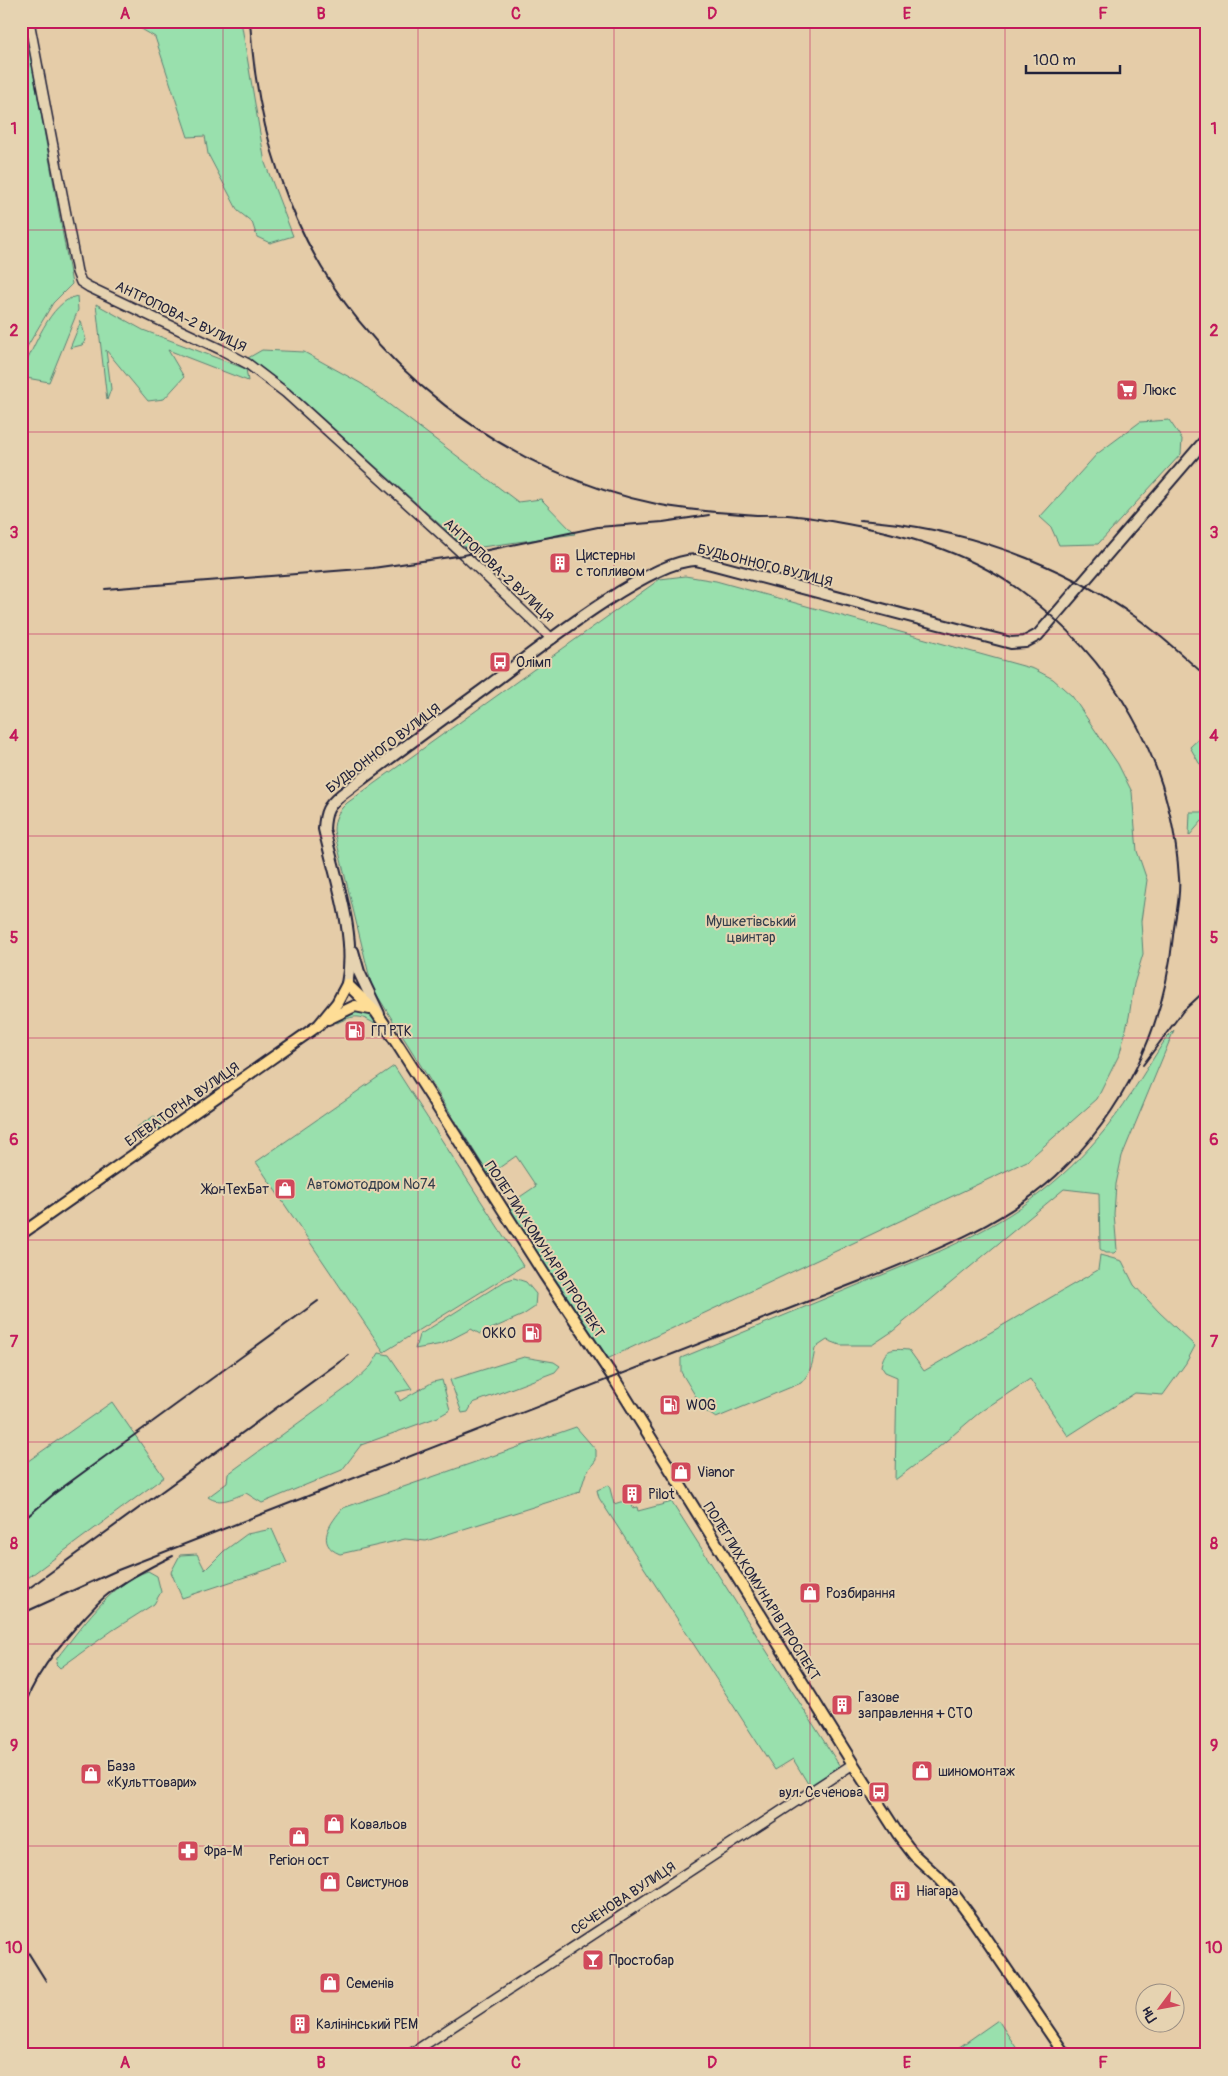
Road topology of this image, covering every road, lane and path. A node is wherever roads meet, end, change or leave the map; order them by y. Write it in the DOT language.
graph roads {
  1 [pos="29,21"];
  2 [pos="1207,438"];
  3 [pos="552,638"];
  4 [pos="350,938"];
  5 [pos="347,984"];
  6 [pos="380,1017"];
  7 [pos="320,1025"];
  8 [pos="21,1234"];
  9 [pos="853,1764"];
  10 [pos="408,2055"];
  11 [pos="1065,2055"];
  1 -- 3 [label="street, АНТРОПОВА-2 ВУЛИЦЯ"];
  2 -- 3 [label="main road, БУДЬОННОГО ВУЛИЦЯ"];
  3 -- 4 [label="main road, БУДЬОННОГО ВУЛИЦЯ"];
  4 -- 5 [label="main road, БУДЬОННОГО ВУЛИЦЯ"];
  4 -- 6 [label="main road"];
  5 -- 6 [label="main road, ПОЛЕГЛИХ КОМУНАРІВ ПРОСПЕКТ"];
  5 -- 7 [label="main road, ЕЛЕВАТОРНА ВУЛИЦЯ"];
  6 -- 7 [label="main road"];
  6 -- 9 [label="main road, ПОЛЕГЛИХ КОМУНАРІВ ПРОСПЕКТ"];
  7 -- 8 [label="main road, ЕЛЕВАТОРНА ВУЛИЦЯ"];
  9 -- 10 [label="street, СЄЧЕНОВА ВУЛИЦЯ"];
  9 -- 11 [label="main road, ПОЛЕГЛИХ КОМУНАРІВ ПРОСПЕКТ"];
}
